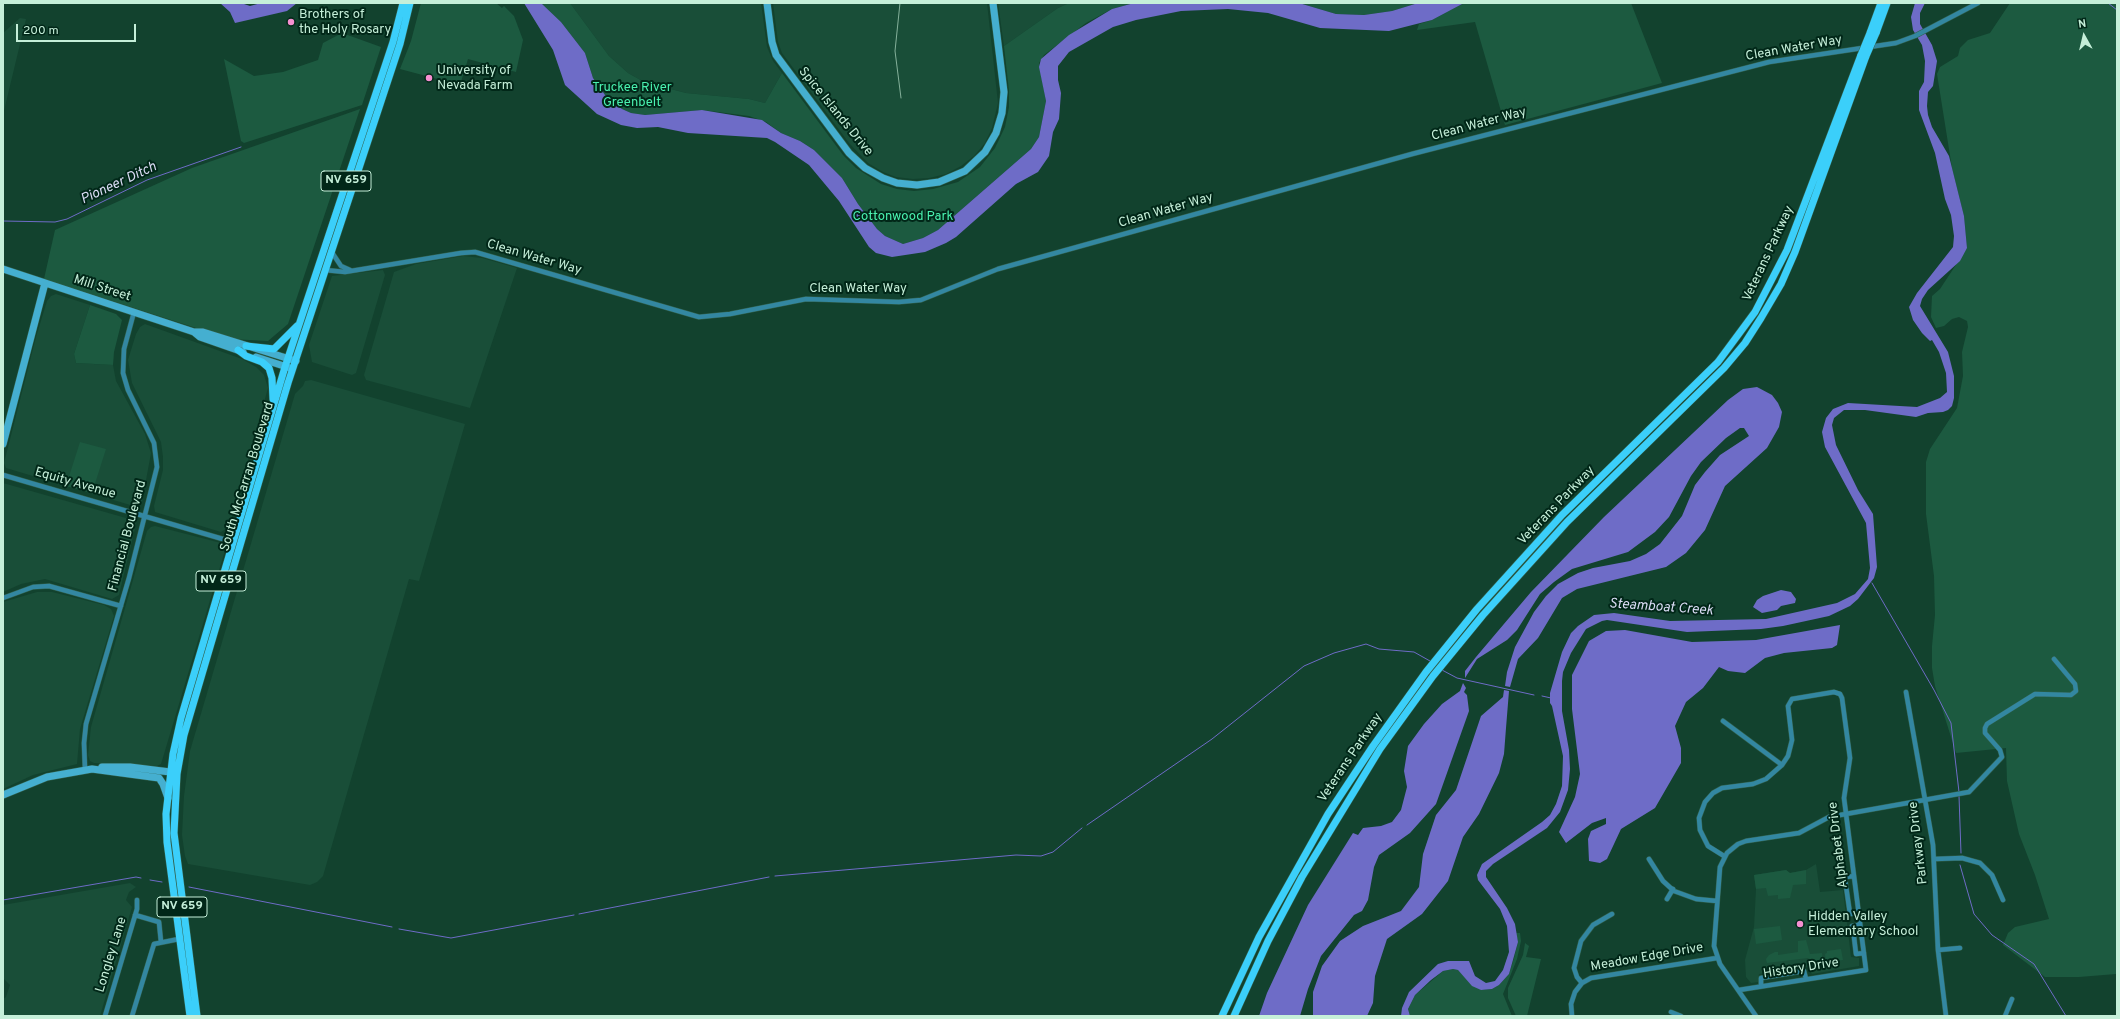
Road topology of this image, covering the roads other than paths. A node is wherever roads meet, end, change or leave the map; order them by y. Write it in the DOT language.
graph roads {
  1 [pos="402,3"];
  2 [pos="410,3"];
  3 [pos="767,3"];
  4 [pos="993,3"];
  5 [pos="1881,3"];
  6 [pos="1887,3"];
  7 [pos="1978,3"];
  8 [pos="1873,33"];
  9 [pos="1864,56"];
  10 [pos="388,69"];
  11 [pos="331,251"];
  12 [pos="3,269"];
  13 [pos="325,270"];
  14 [pos="354,270"];
  15 [pos="45,283"];
  16 [pos="134,312"];
  17 [pos="300,321"];
  18 [pos="194,332"];
  19 [pos="246,346"];
  20 [pos="238,350"];
  21 [pos="288,359"];
  22 [pos="296,361"];
  23 [pos="285,367"];
  24 [pos="293,369"];
  25 [pos="273,408"];
  26 [pos="3,444"];
  27 [pos="3,475"];
  28 [pos="145,515"];
  29 [pos="233,542"];
  30 [pos="234,567"];
  31 [pos="3,598"];
  32 [pos="121,606"];
  33 [pos="2054,659"];
  34 [pos="1906,692"];
  35 [pos="1723,721"];
  36 [pos="1782,765"];
  37 [pos="89,769"];
  38 [pos="170,772"];
  39 [pos="3,795"];
  40 [pos="171,798"];
  41 [pos="1925,800"];
  42 [pos="1846,814"];
  43 [pos="1724,856"];
  44 [pos="1649,859"];
  45 [pos="1935,859"];
  46 [pos="1854,876"];
  47 [pos="1673,889"];
  48 [pos="1667,899"];
  49 [pos="137,900"];
  50 [pos="2003,900"];
  51 [pos="1717,901"];
  52 [pos="1859,913"];
  53 [pos="1612,914"];
  54 [pos="135,915"];
  55 [pos="1860,925"];
  56 [pos="179,939"];
  57 [pos="161,942"];
  58 [pos="1960,948"];
  59 [pos="1938,950"];
  60 [pos="1864,953"];
  61 [pos="1717,958"];
  62 [pos="1866,970"];
  63 [pos="1806,979"];
  64 [pos="1582,983"];
  65 [pos="1761,986"];
  66 [pos="1739,990"];
  67 [pos="2012,999"];
  68 [pos="1671,1012"];
  69 [pos="105,1016"];
  70 [pos="132,1016"];
  71 [pos="190,1016"];
  72 [pos="197,1016"];
  73 [pos="1222,1016"];
  74 [pos="1234,1016"];
  75 [pos="1572,1016"];
  76 [pos="1681,1016"];
  77 [pos="1756,1016"];
  78 [pos="1946,1016"];
  79 [pos="2006,1016"];
  1 -- 10 [label="main road, South McCarran Boulevard / NV 659"];
  2 -- 10 [label="main road, South McCarran Boulevard / NV 659"];
  3 -- 4 [label="street, Spice Islands Drive"];
  5 -- 8 [label="main road, Veterans Parkway"];
  6 -- 8 [label="main road, Veterans Parkway"];
  7 -- 14 [label="street, Clean Water Way"];
  8 -- 9 [label="main road, Veterans Parkway, bridge"];
  9 -- 73 [label="main road, Veterans Parkway"];
  9 -- 74 [label="main road, Veterans Parkway"];
  10 -- 11 [label="main road, South McCarran Boulevard / NV 659"];
  10 -- 17 [label="main road, South McCarran Boulevard / NV 659"];
  11 -- 13 [label="main road, South McCarran Boulevard / NV 659"];
  11 -- 14 [label="street"];
  12 -- 15 [label="street, Mill Street"];
  13 -- 14 [label="street, Clean Water Way"];
  13 -- 22 [label="main road, South McCarran Boulevard / NV 659"];
  15 -- 16 [label="street, Mill Street"];
  15 -- 26 [label="street"];
  16 -- 18 [label="street, Mill Street"];
  16 -- 28 [label="street, Financial Boulevard"];
  17 -- 19 [label="main road"];
  17 -- 21 [label="main road, South McCarran Boulevard / NV 659"];
  18 -- 19 [label="street, Mill Street"];
  18 -- 20 [label="street, Mill Street"];
  19 -- 21 [label="street, Mill Street"];
  20 -- 23 [label="street, Mill Street"];
  20 -- 25 [label="main road"];
  21 -- 22 [label="street, Mill Street"];
  21 -- 23 [label="main road, South McCarran Boulevard / NV 659"];
  22 -- 24 [label="main road, South McCarran Boulevard / NV 659"];
  23 -- 24 [label="street, Mill Street"];
  23 -- 25 [label="main road, South McCarran Boulevard / NV 659"];
  24 -- 30 [label="main road, South McCarran Boulevard / NV 659"];
  25 -- 29 [label="main road, South McCarran Boulevard / NV 659"];
  27 -- 28 [label="street, Equity Avenue"];
  28 -- 29 [label="street, Equity Avenue"];
  28 -- 32 [label="street, Financial Boulevard"];
  29 -- 30 [label="main road"];
  29 -- 38 [label="main road, South McCarran Boulevard / NV 659"];
  30 -- 40 [label="main road, South McCarran Boulevard / NV 659"];
  31 -- 32 [label="street"];
  32 -- 37 [label="street, Financial Boulevard"];
  33 -- 41 [label="street"];
  34 -- 41 [label="street, Parkway Drive"];
  35 -- 36 [label="street"];
  36 -- 42 [label="street, Alphabet Drive"];
  36 -- 43 [label="street"];
  37 -- 38 [label="street"];
  37 -- 39 [label="street"];
  37 -- 40 [label="street"];
  38 -- 40 [label="main road"];
  40 -- 56 [label="main road, South McCarran Boulevard / NV 659"];
  40 -- 72 [label="main road, South McCarran Boulevard / NV 659"];
  41 -- 42 [label="street"];
  41 -- 45 [label="street, Parkway Drive"];
  42 -- 43 [label="street"];
  42 -- 46 [label="street, Alphabet Drive"];
  43 -- 51 [label="street"];
  44 -- 47 [label="street"];
  45 -- 50 [label="street"];
  45 -- 59 [label="street, Parkway Drive"];
  46 -- 52 [label="street, Alphabet Drive"];
  46 -- 52 [label="street"];
  47 -- 48 [label="street"];
  47 -- 51 [label="street"];
  49 -- 54 [label="street, Longley Lane"];
  51 -- 61 [label="street"];
  52 -- 55 [label="street, Alphabet Drive"];
  53 -- 64 [label="street"];
  54 -- 57 [label="street"];
  54 -- 69 [label="street, Longley Lane"];
  55 -- 60 [label="street, Alphabet Drive"];
  55 -- 60 [label="street"];
  56 -- 57 [label="street"];
  56 -- 71 [label="main road, South McCarran Boulevard / NV 659"];
  57 -- 70 [label="street"];
  58 -- 59 [label="street"];
  59 -- 78 [label="street, Parkway Drive"];
  60 -- 62 [label="street, Alphabet Drive"];
  61 -- 64 [label="street, Meadow Edge Drive"];
  61 -- 66 [label="street"];
  62 -- 63 [label="street, History Drive"];
  63 -- 65 [label="street, History Drive"];
  63 -- 65 [label="street"];
  64 -- 75 [label="street"];
  65 -- 66 [label="street, History Drive"];
  66 -- 77 [label="street"];
  67 -- 79 [label="street"];
  68 -- 76 [label="street"];
}
